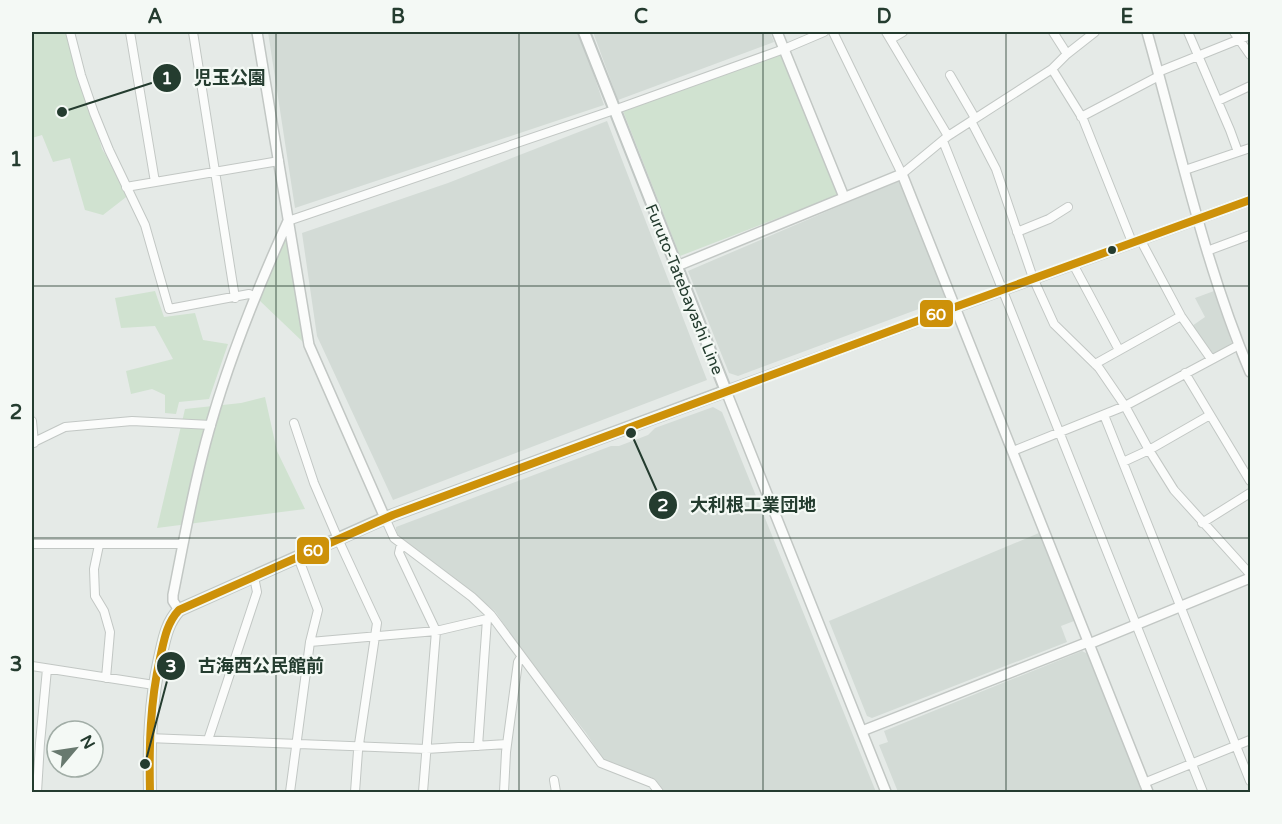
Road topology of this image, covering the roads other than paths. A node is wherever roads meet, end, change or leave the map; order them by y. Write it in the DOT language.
graph roads {
  1 [pos="70,32"];
  2 [pos="130,32"];
  3 [pos="193,32"];
  4 [pos="257,32"];
  5 [pos="584,32"];
  6 [pos="777,32"];
  7 [pos="824,32"];
  8 [pos="833,32"];
  9 [pos="903,32"];
  10 [pos="1053,32"];
  11 [pos="1095,32"];
  12 [pos="1147,32"];
  13 [pos="1188,32"];
  14 [pos="1234,32"];
  15 [pos="1250,33"];
  16 [pos="889,35"];
  17 [pos="1241,39"];
  18 [pos="784,49"];
  19 [pos="1067,54"];
  20 [pos="1251,55"];
  21 [pos="1199,56"];
  22 [pos="1052,69"];
  23 [pos="1159,74"];
  24 [pos="950,75"];
  25 [pos="1251,86"];
  26 [pos="1218,101"];
  27 [pos="614,110"];
  28 [pos="1081,117"];
  29 [pos="973,120"];
  30 [pos="946,139"];
  31 [pos="1251,148"];
  32 [pos="1238,152"];
  33 [pos="279,161"];
  34 [pos="1185,170"];
  35 [pos="216,171"];
  36 [pos="902,174"];
  37 [pos="155,182"];
  38 [pos="126,187"];
  39 [pos="844,197"];
  40 [pos="1251,200"];
  41 [pos="1068,207"];
  42 [pos="1199,217"];
  43 [pos="288,221"];
  44 [pos="1017,232"];
  45 [pos="1251,235"];
  46 [pos="1136,241"];
  47 [pos="1207,251"];
  48 [pos="1073,264"];
  49 [pos="677,266"];
  50 [pos="1033,278"];
  51 [pos="1002,290"];
  52 [pos="254,296"];
  53 [pos="235,298"];
  54 [pos="955,307"];
  55 [pos="1181,316"];
  56 [pos="1239,345"];
  57 [pos="1119,350"];
  58 [pos="1211,359"];
  59 [pos="1095,364"];
  60 [pos="1251,372"];
  61 [pos="1185,373"];
  62 [pos="726,391"];
  63 [pos="1125,406"];
  64 [pos="1104,415"];
  65 [pos="1210,415"];
  66 [pos="32,421"];
  67 [pos="294,423"];
  68 [pos="211,425"];
  69 [pos="1059,433"];
  70 [pos="33,443"];
  71 [pos="1149,450"];
  72 [pos="1013,451"];
  73 [pos="1123,462"];
  74 [pos="1251,480"];
  75 [pos="1251,493"];
  76 [pos="385,519"];
  77 [pos="1202,523"];
  78 [pos="338,539"];
  79 [pos="32,544"];
  80 [pos="99,544"];
  81 [pos="183,544"];
  82 [pos="401,544"];
  83 [pos="298,557"];
  84 [pos="1251,574"];
  85 [pos="254,577"];
  86 [pos="1251,578"];
  87 [pos="1181,607"];
  88 [pos="179,610"];
  89 [pos="489,617"];
  90 [pos="1136,625"];
  91 [pos="436,631"];
  92 [pos="376,636"];
  93 [pos="310,642"];
  94 [pos="1089,643"];
  95 [pos="521,657"];
  96 [pos="32,666"];
  97 [pos="47,669"];
  98 [pos="106,678"];
  99 [pos="154,685"];
  100 [pos="862,731"];
  101 [pos="148,738"];
  102 [pos="208,740"];
  103 [pos="1251,740"];
  104 [pos="507,744"];
  105 [pos="295,745"];
  106 [pos="1236,745"];
  107 [pos="360,746"];
  108 [pos="478,746"];
  109 [pos="426,749"];
  110 [pos="1191,763"];
  111 [pos="554,780"];
  112 [pos="1251,782"];
  113 [pos="1144,783"];
  114 [pos="37,792"];
  115 [pos="150,792"];
  116 [pos="290,792"];
  117 [pos="355,792"];
  118 [pos="423,792"];
  119 [pos="504,792"];
  120 [pos="556,792"];
  121 [pos="659,792"];
  122 [pos="886,792"];
  123 [pos="1149,792"];
  124 [pos="1203,792"];
  1 -- 38 [label="street"];
  2 -- 37 [label="street"];
  3 -- 35 [label="street"];
  4 -- 33 [label="street"];
  5 -- 27 [label="main road, Furuto-Tatebayashi Line"];
  6 -- 18 [label="street"];
  7 -- 18 [label="street"];
  8 -- 36 [label="street"];
  9 -- 16 [label="street"];
  10 -- 19 [label="street"];
  11 -- 19 [label="street"];
  12 -- 23 [label="street"];
  13 -- 21 [label="street"];
  14 -- 17 [label="street"];
  15 -- 17 [label="street"];
  16 -- 30 [label="street"];
  17 -- 20 [label="street"];
  17 -- 21 [label="street"];
  18 -- 27 [label="street"];
  18 -- 39 [label="street"];
  19 -- 22 [label="street"];
  21 -- 23 [label="street"];
  21 -- 26 [label="street"];
  22 -- 28 [label="street"];
  22 -- 29 [label="street"];
  23 -- 28 [label="street"];
  23 -- 34 [label="street"];
  24 -- 29 [label="street"];
  25 -- 26 [label="street"];
  26 -- 32 [label="street"];
  27 -- 43 [label="street"];
  27 -- 49 [label="main road, Furuto-Tatebayashi Line"];
  28 -- 46 [label="street"];
  29 -- 30 [label="street"];
  29 -- 44 [label="street"];
  30 -- 36 [label="street"];
  30 -- 51 [label="street"];
  31 -- 32 [label="street"];
  32 -- 34 [label="street"];
  33 -- 35 [label="street"];
  33 -- 43 [label="street"];
  34 -- 42 [label="street"];
  35 -- 37 [label="street"];
  35 -- 53 [label="street"];
  36 -- 39 [label="street"];
  36 -- 54 [label="street"];
  37 -- 38 [label="street"];
  38 -- 53 [label="street"];
  39 -- 49 [label="street"];
  40 -- 42 [label="street"];
  41 -- 44 [label="street"];
  42 -- 46 [label="street"];
  42 -- 47 [label="street"];
  43 -- 52 [label="street"];
  43 -- 76 [label="street"];
  44 -- 50 [label="street"];
  45 -- 47 [label="street"];
  46 -- 48 [label="street"];
  46 -- 55 [label="street"];
  47 -- 56 [label="street"];
  48 -- 50 [label="street"];
  48 -- 57 [label="street"];
  49 -- 62 [label="main road, Furuto-Tatebayashi Line"];
  50 -- 51 [label="street"];
  50 -- 59 [label="street"];
  51 -- 54 [label="street"];
  51 -- 69 [label="street"];
  52 -- 53 [label="street"];
  52 -- 68 [label="street"];
  54 -- 62 [label="street"];
  54 -- 72 [label="street"];
  55 -- 57 [label="street"];
  55 -- 58 [label="street"];
  56 -- 58 [label="street"];
  56 -- 60 [label="street"];
  57 -- 59 [label="street"];
  58 -- 61 [label="street"];
  59 -- 63 [label="street"];
  61 -- 63 [label="street"];
  61 -- 65 [label="street"];
  62 -- 76 [label="main road, Furuto-Tatebayashi Line"];
  62 -- 100 [label="street"];
  63 -- 64 [label="street"];
  63 -- 71 [label="street"];
  64 -- 69 [label="street"];
  64 -- 73 [label="street"];
  65 -- 71 [label="street"];
  65 -- 74 [label="street"];
  66 -- 70 [label="street"];
  67 -- 78 [label="street"];
  68 -- 70 [label="street"];
  68 -- 81 [label="street"];
  69 -- 72 [label="street"];
  69 -- 90 [label="street"];
  71 -- 73 [label="street"];
  71 -- 77 [label="street"];
  72 -- 94 [label="street"];
  73 -- 87 [label="street"];
  75 -- 77 [label="street"];
  76 -- 78 [label="main road, Furuto-Tatebayashi Line"];
  76 -- 82 [label="street"];
  77 -- 84 [label="street"];
  78 -- 83 [label="main road, Furuto-Tatebayashi Line"];
  78 -- 92 [label="street"];
  79 -- 80 [label="street"];
  80 -- 81 [label="street"];
  80 -- 98 [label="street"];
  81 -- 88 [label="street"];
  82 -- 89 [label="street"];
  82 -- 91 [label="street"];
  83 -- 85 [label="main road, Furuto-Tatebayashi Line"];
  83 -- 93 [label="street"];
  85 -- 88 [label="main road, Furuto-Tatebayashi Line"];
  85 -- 102 [label="street"];
  86 -- 87 [label="street"];
  87 -- 90 [label="street"];
  87 -- 106 [label="street"];
  88 -- 99 [label="main road"];
  89 -- 91 [label="street"];
  89 -- 95 [label="street"];
  89 -- 108 [label="street"];
  90 -- 94 [label="street"];
  90 -- 110 [label="street"];
  91 -- 92 [label="street"];
  91 -- 109 [label="street"];
  92 -- 93 [label="street"];
  92 -- 107 [label="street"];
  93 -- 105 [label="street"];
  94 -- 100 [label="street"];
  94 -- 113 [label="street"];
  95 -- 104 [label="street"];
  95 -- 121 [label="street"];
  96 -- 97 [label="street"];
  97 -- 98 [label="street"];
  97 -- 114 [label="street"];
  98 -- 99 [label="street"];
  99 -- 101 [label="main road"];
  100 -- 122 [label="street"];
  101 -- 102 [label="street"];
  101 -- 115 [label="main road"];
  102 -- 105 [label="street"];
  103 -- 106 [label="street"];
  104 -- 108 [label="street"];
  104 -- 119 [label="street"];
  105 -- 107 [label="street"];
  105 -- 116 [label="street"];
  106 -- 110 [label="street"];
  106 -- 112 [label="street"];
  107 -- 109 [label="street"];
  107 -- 117 [label="street"];
  108 -- 109 [label="street"];
  109 -- 118 [label="street"];
  110 -- 113 [label="street"];
  110 -- 124 [label="street"];
  111 -- 120 [label="street"];
  113 -- 123 [label="street"];
}
